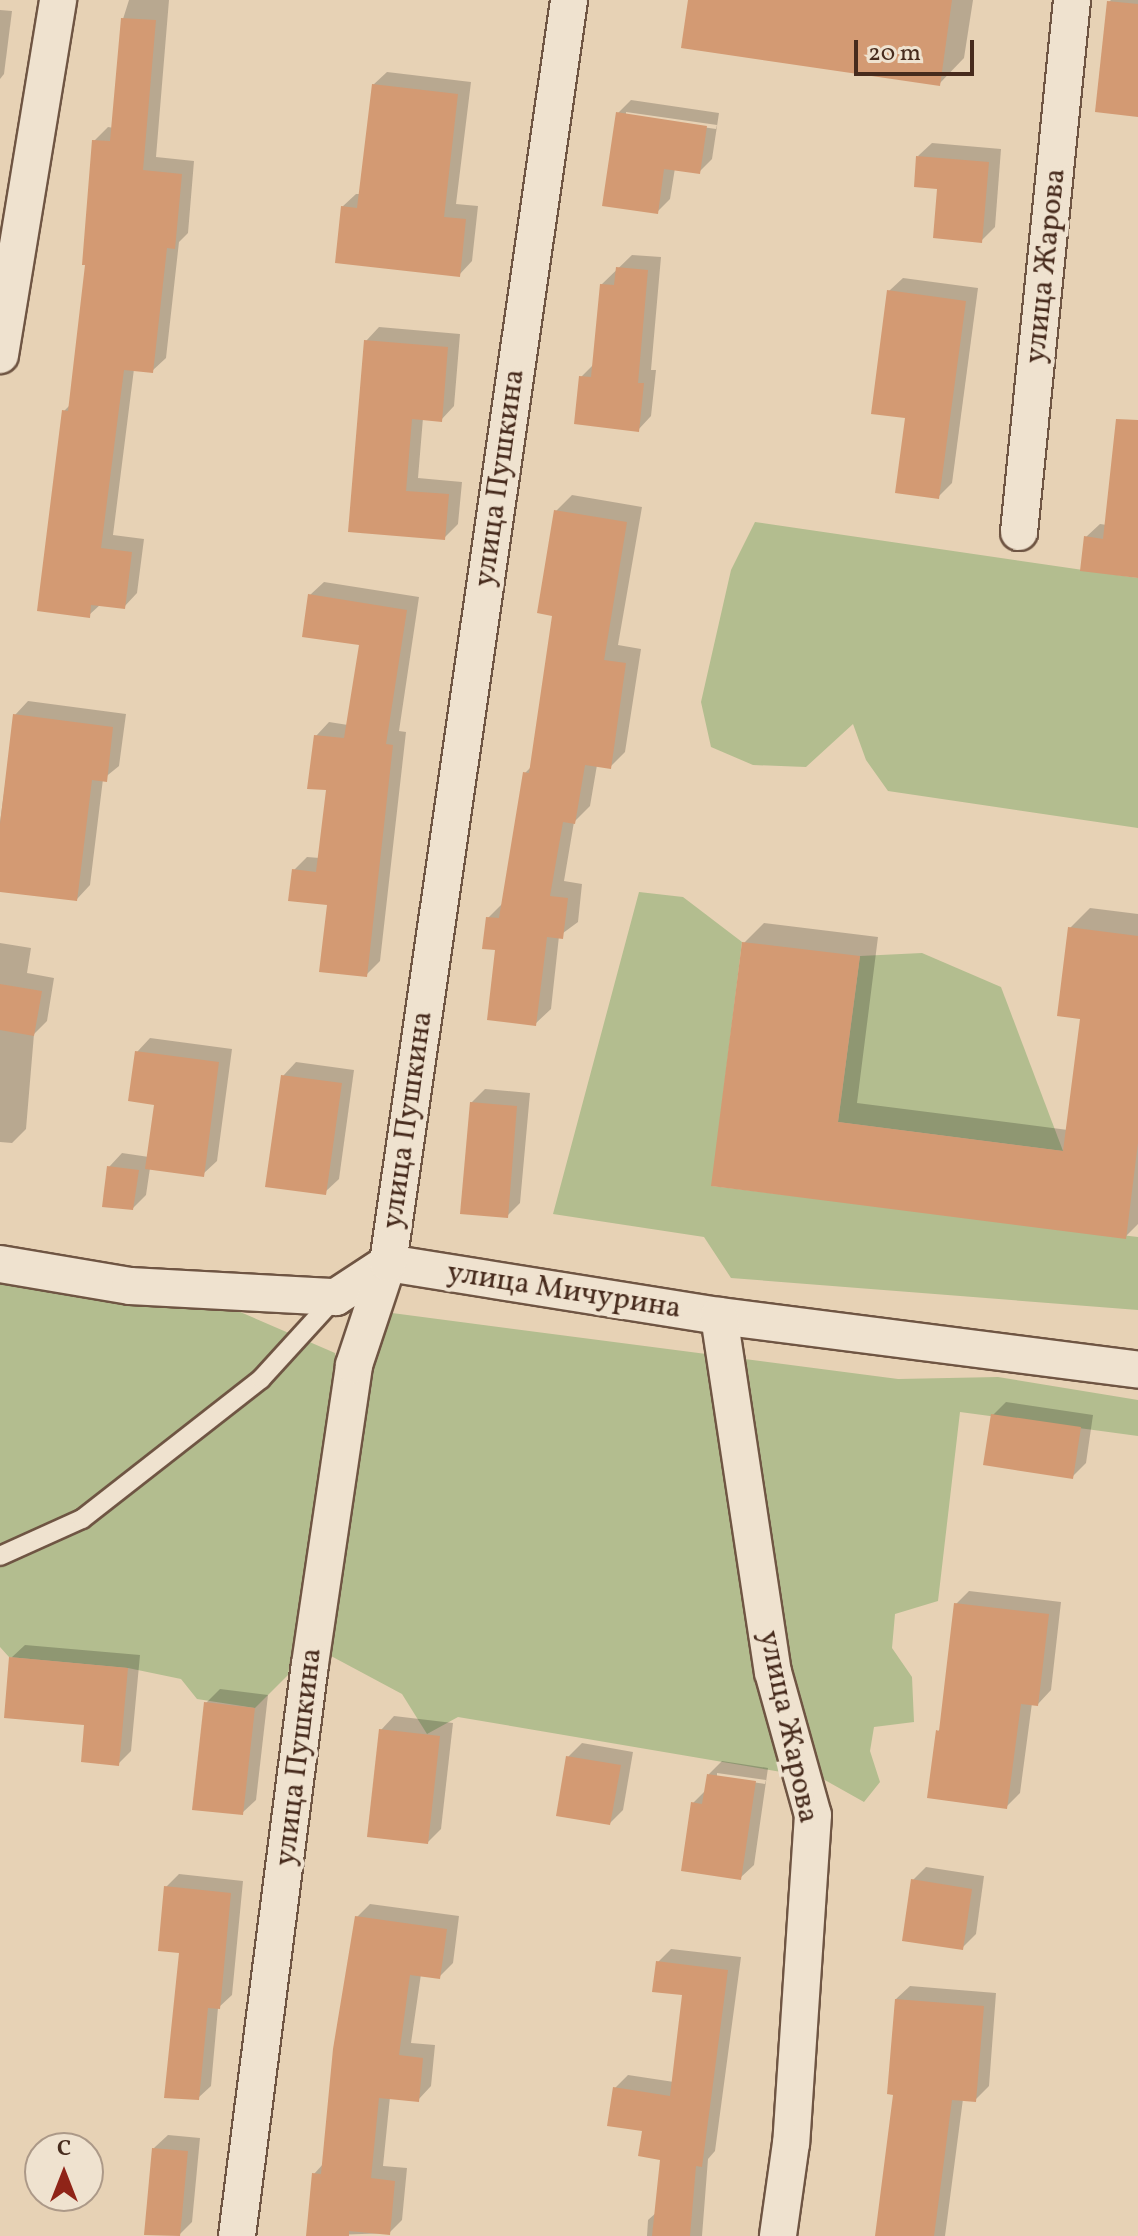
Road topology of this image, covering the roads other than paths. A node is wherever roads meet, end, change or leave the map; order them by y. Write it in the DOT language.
graph roads {
  1 [pos="58,0"];
  2 [pos="569,0"];
  3 [pos="1072,0"];
  4 [pos="0,355"];
  5 [pos="1019,532"];
  6 [pos="388,1263"];
  7 [pos="0,1264"];
  8 [pos="336,1297"];
  9 [pos="719,1316"];
  10 [pos="1138,1370"];
  11 [pos="0,1556"];
  12 [pos="237,2236"];
  13 [pos="778,2236"];
  1 -- 4 [label="street"];
  2 -- 6 [label="street, улица Пушкина"];
  3 -- 5 [label="street, улица Жарова"];
  6 -- 8 [label="street"];
  6 -- 9 [label="street, улица Мичурина"];
  6 -- 12 [label="street, улица Пушкина"];
  7 -- 8 [label="street"];
  8 -- 11 [label="lane"];
  9 -- 10 [label="street, улица Мичурина"];
  9 -- 13 [label="street, улица Жарова"];
}
